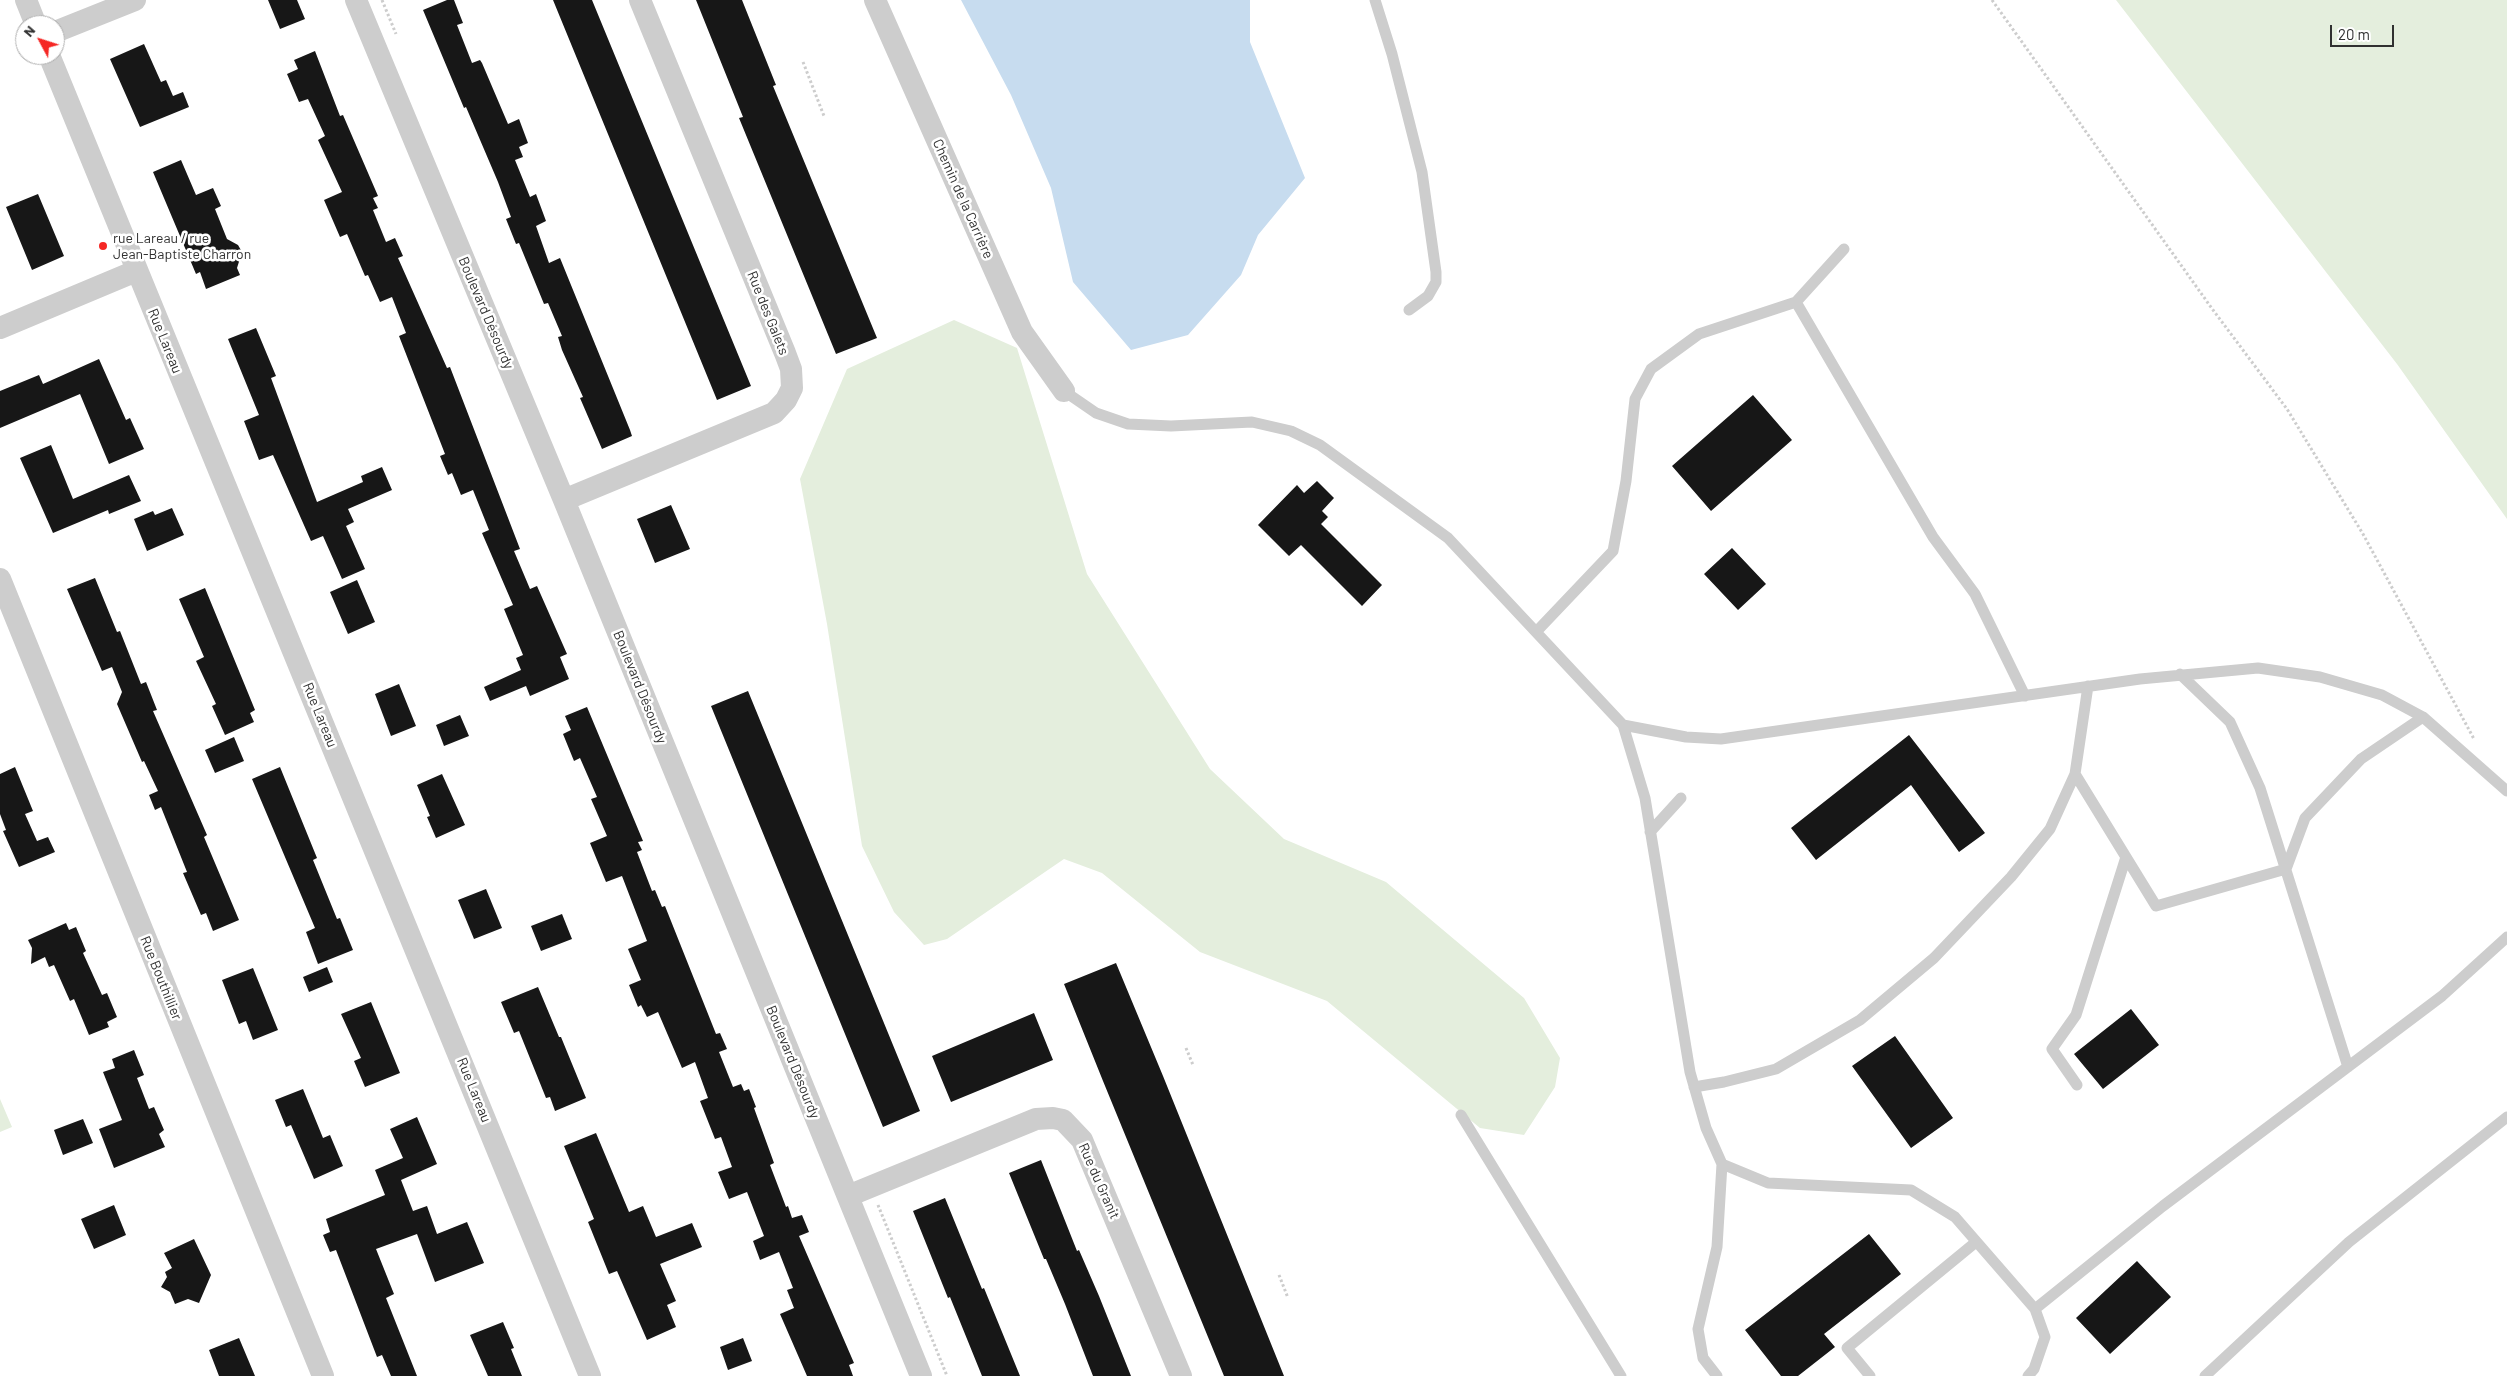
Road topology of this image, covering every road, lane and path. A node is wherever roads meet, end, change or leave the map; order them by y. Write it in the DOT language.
graph roads {
  1 [pos="26,0"];
  2 [pos="135,0"];
  3 [pos="356,0"];
  4 [pos="640,0"];
  5 [pos="875,0"];
  6 [pos="1375,0"];
  7 [pos="1992,0"];
  8 [pos="32,15"];
  9 [pos="65,28"];
  10 [pos="803,62"];
  11 [pos="53,65"];
  12 [pos="824,116"];
  13 [pos="1844,249"];
  14 [pos="136,271"];
  15 [pos="1796,302"];
  16 [pos="1409,310"];
  17 [pos="0,328"];
  18 [pos="1064,391"];
  19 [pos="564,500"];
  20 [pos="0,579"];
  21 [pos="1536,632"];
  22 [pos="2180,674"];
  23 [pos="2088,686"];
  24 [pos="2025,696"];
  25 [pos="2423,717"];
  26 [pos="1624,726"];
  27 [pos="2479,747"];
  28 [pos="2075,774"];
  29 [pos="2507,791"];
  30 [pos="1681,798"];
  31 [pos="1650,832"];
  32 [pos="2126,857"];
  33 [pos="2286,869"];
  34 [pos="2507,937"];
  35 [pos="1186,1048"];
  36 [pos="1193,1065"];
  37 [pos="2348,1067"];
  38 [pos="2077,1086"];
  39 [pos="1694,1087"];
  40 [pos="1461,1115"];
  41 [pos="2507,1117"];
  42 [pos="1722,1164"];
  43 [pos="848,1196"];
  44 [pos="879,1208"];
  45 [pos="1976,1242"];
  46 [pos="1279,1275"];
  47 [pos="1288,1298"];
  48 [pos="2035,1309"];
  49 [pos="323,1376"];
  50 [pos="590,1376"];
  51 [pos="921,1376"];
  52 [pos="947,1376"];
  53 [pos="1181,1376"];
  54 [pos="1621,1376"];
  55 [pos="1717,1376"];
  56 [pos="1870,1376"];
  57 [pos="2028,1376"];
  58 [pos="2205,1376"];
  1 -- 8 [label="street"];
  2 -- 9 [label="street"];
  3 -- 19 [label="street, Boulevard Désourdy"];
  4 -- 19 [label="street, Rue des Galets"];
  5 -- 18 [label="street, Chemin de la Carrière"];
  6 -- 16 [label="lane"];
  7 -- 27 [label="path"];
  10 -- 12 [label="path"];
  11 -- 14 [label="street, Rue Lareau"];
  13 -- 15 [label="lane"];
  14 -- 17 [label="street"];
  14 -- 50 [label="street, Rue Lareau"];
  15 -- 21 [label="lane"];
  15 -- 24 [label="lane"];
  18 -- 21 [label="lane"];
  19 -- 43 [label="street, Boulevard Désourdy"];
  20 -- 49 [label="street, Rue Bouthillier"];
  21 -- 26 [label="lane"];
  22 -- 23 [label="lane"];
  22 -- 25 [label="lane"];
  22 -- 33 [label="lane"];
  23 -- 24 [label="lane"];
  23 -- 28 [label="lane"];
  24 -- 26 [label="lane"];
  25 -- 29 [label="lane"];
  25 -- 33 [label="lane"];
  26 -- 31 [label="lane"];
  28 -- 32 [label="lane"];
  28 -- 39 [label="lane"];
  30 -- 31 [label="lane"];
  31 -- 39 [label="lane"];
  32 -- 33 [label="lane"];
  32 -- 38 [label="lane"];
  33 -- 37 [label="lane"];
  34 -- 37 [label="lane"];
  35 -- 36 [label="path"];
  37 -- 48 [label="lane"];
  39 -- 42 [label="lane"];
  40 -- 54 [label="lane"];
  41 -- 58 [label="lane"];
  42 -- 45 [label="lane"];
  42 -- 55 [label="lane"];
  43 -- 51 [label="street, Boulevard Désourdy"];
  43 -- 53 [label="street, Rue du Granit"];
  44 -- 52 [label="path"];
  45 -- 48 [label="lane"];
  45 -- 56 [label="lane"];
  46 -- 47 [label="path"];
  48 -- 57 [label="lane"];
}
